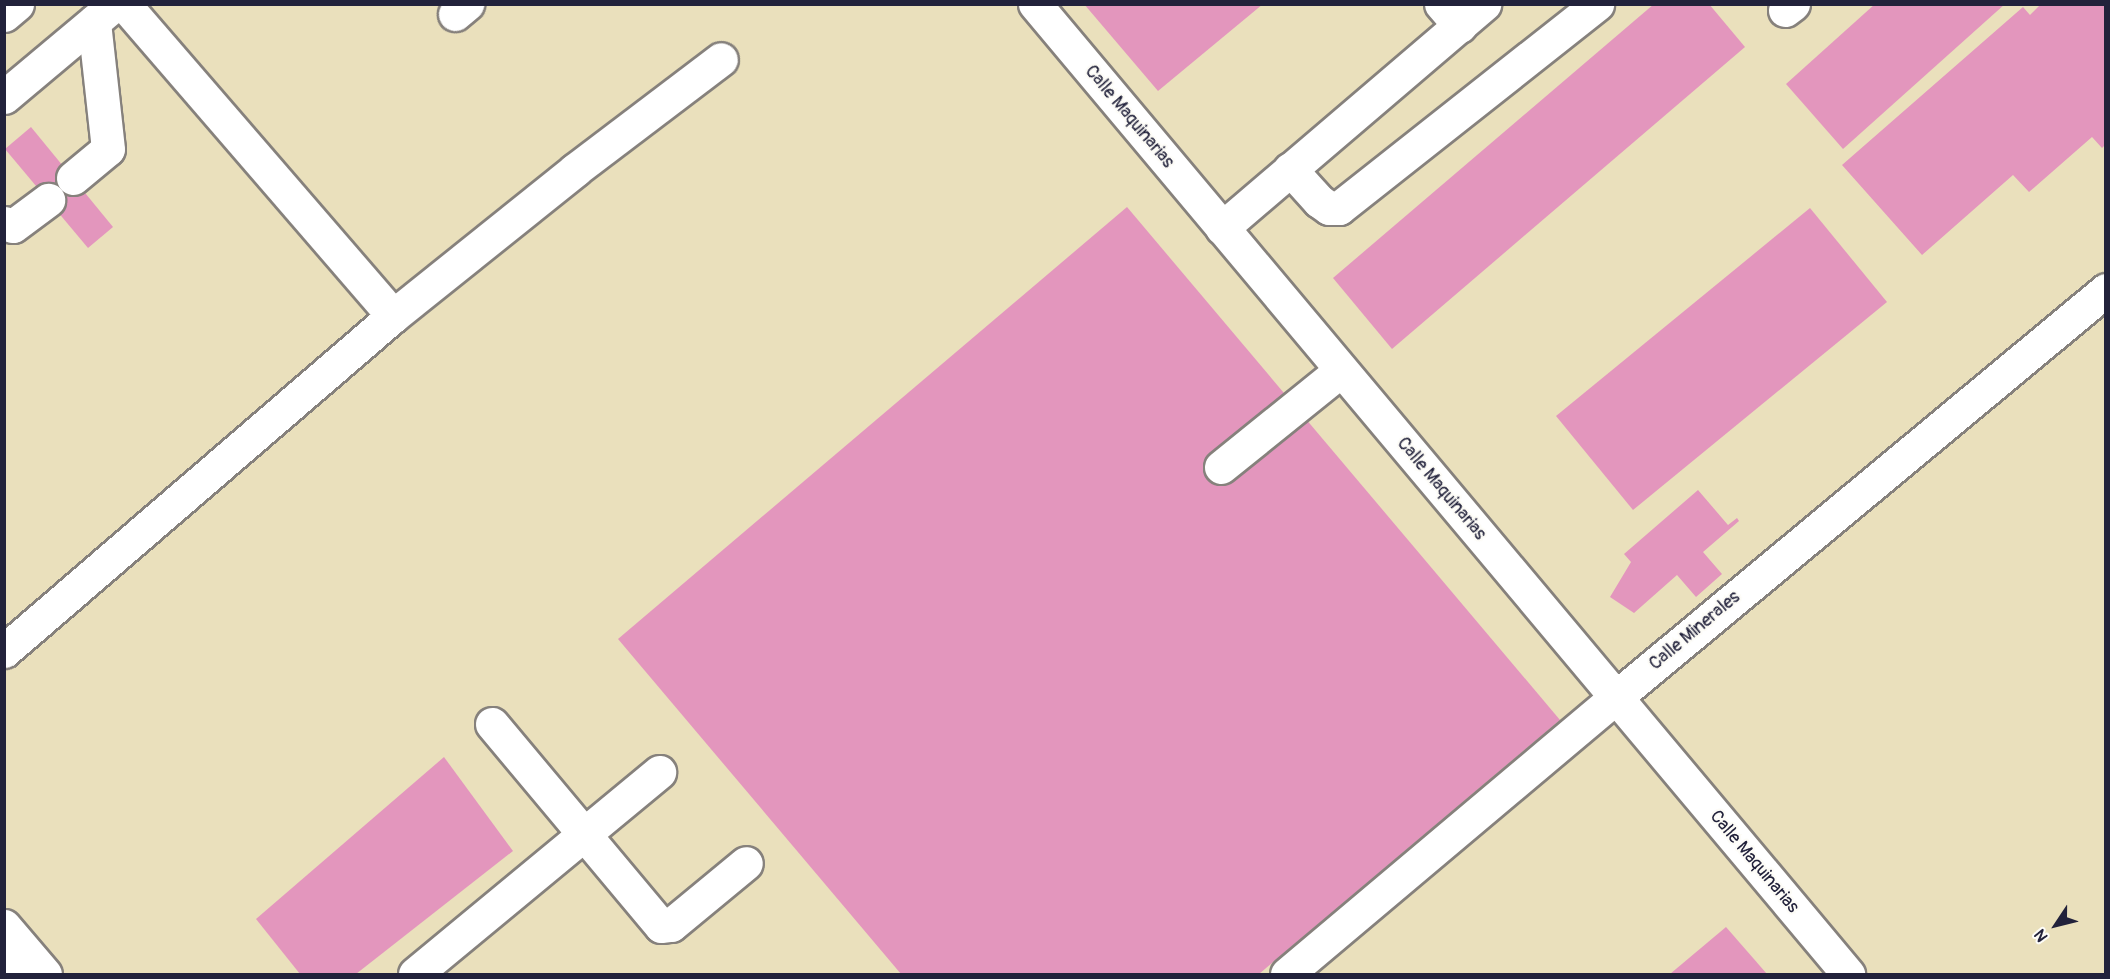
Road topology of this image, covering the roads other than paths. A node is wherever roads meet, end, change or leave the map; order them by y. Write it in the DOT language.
graph roads {
  1 [pos="17,4"];
  2 [pos="124,4"];
  3 [pos="1035,4"];
  4 [pos="1484,4"];
  5 [pos="1597,4"];
  6 [pos="104,13"];
  7 [pos="4,15"];
  8 [pos="1450,15"];
  9 [pos="722,59"];
  10 [pos="4,97"];
  11 [pos="1290,169"];
  12 [pos="73,178"];
  13 [pos="48,200"];
  14 [pos="4,223"];
  15 [pos="1222,228"];
  16 [pos="2106,290"];
  17 [pos="393,316"];
  18 [pos="1341,370"];
  19 [pos="1221,467"];
  20 [pos="4,651"];
  21 [pos="1616,697"];
  22 [pos="492,724"];
  23 [pos="659,772"];
  24 [pos="585,833"];
  25 [pos="746,863"];
  26 [pos="4,926"];
  27 [pos="4,949"];
  28 [pos="11,975"];
  29 [pos="45,975"];
  30 [pos="415,975"];
  31 [pos="1287,975"];
  32 [pos="1848,975"];
  1 -- 7 [label="main road"];
  2 -- 17 [label="main road"];
  3 -- 15 [label="main road, Calle Maquinarias"];
  4 -- 8 [label="main road"];
  5 -- 11 [label="main road"];
  6 -- 10 [label="main road"];
  6 -- 12 [label="main road"];
  8 -- 11 [label="main road"];
  9 -- 17 [label="main road"];
  11 -- 15 [label="main road"];
  13 -- 14 [label="main road"];
  15 -- 18 [label="main road, Calle Maquinarias"];
  16 -- 21 [label="main road, Calle Minerales"];
  17 -- 20 [label="main road"];
  18 -- 19 [label="main road"];
  18 -- 21 [label="main road, Calle Maquinarias"];
  21 -- 31 [label="main road, Calle Minerales"];
  21 -- 32 [label="main road, Calle Maquinarias"];
  22 -- 24 [label="main road"];
  23 -- 24 [label="main road"];
  24 -- 25 [label="main road"];
  24 -- 30 [label="main road"];
  26 -- 29 [label="main road"];
  27 -- 28 [label="main road"];
}
